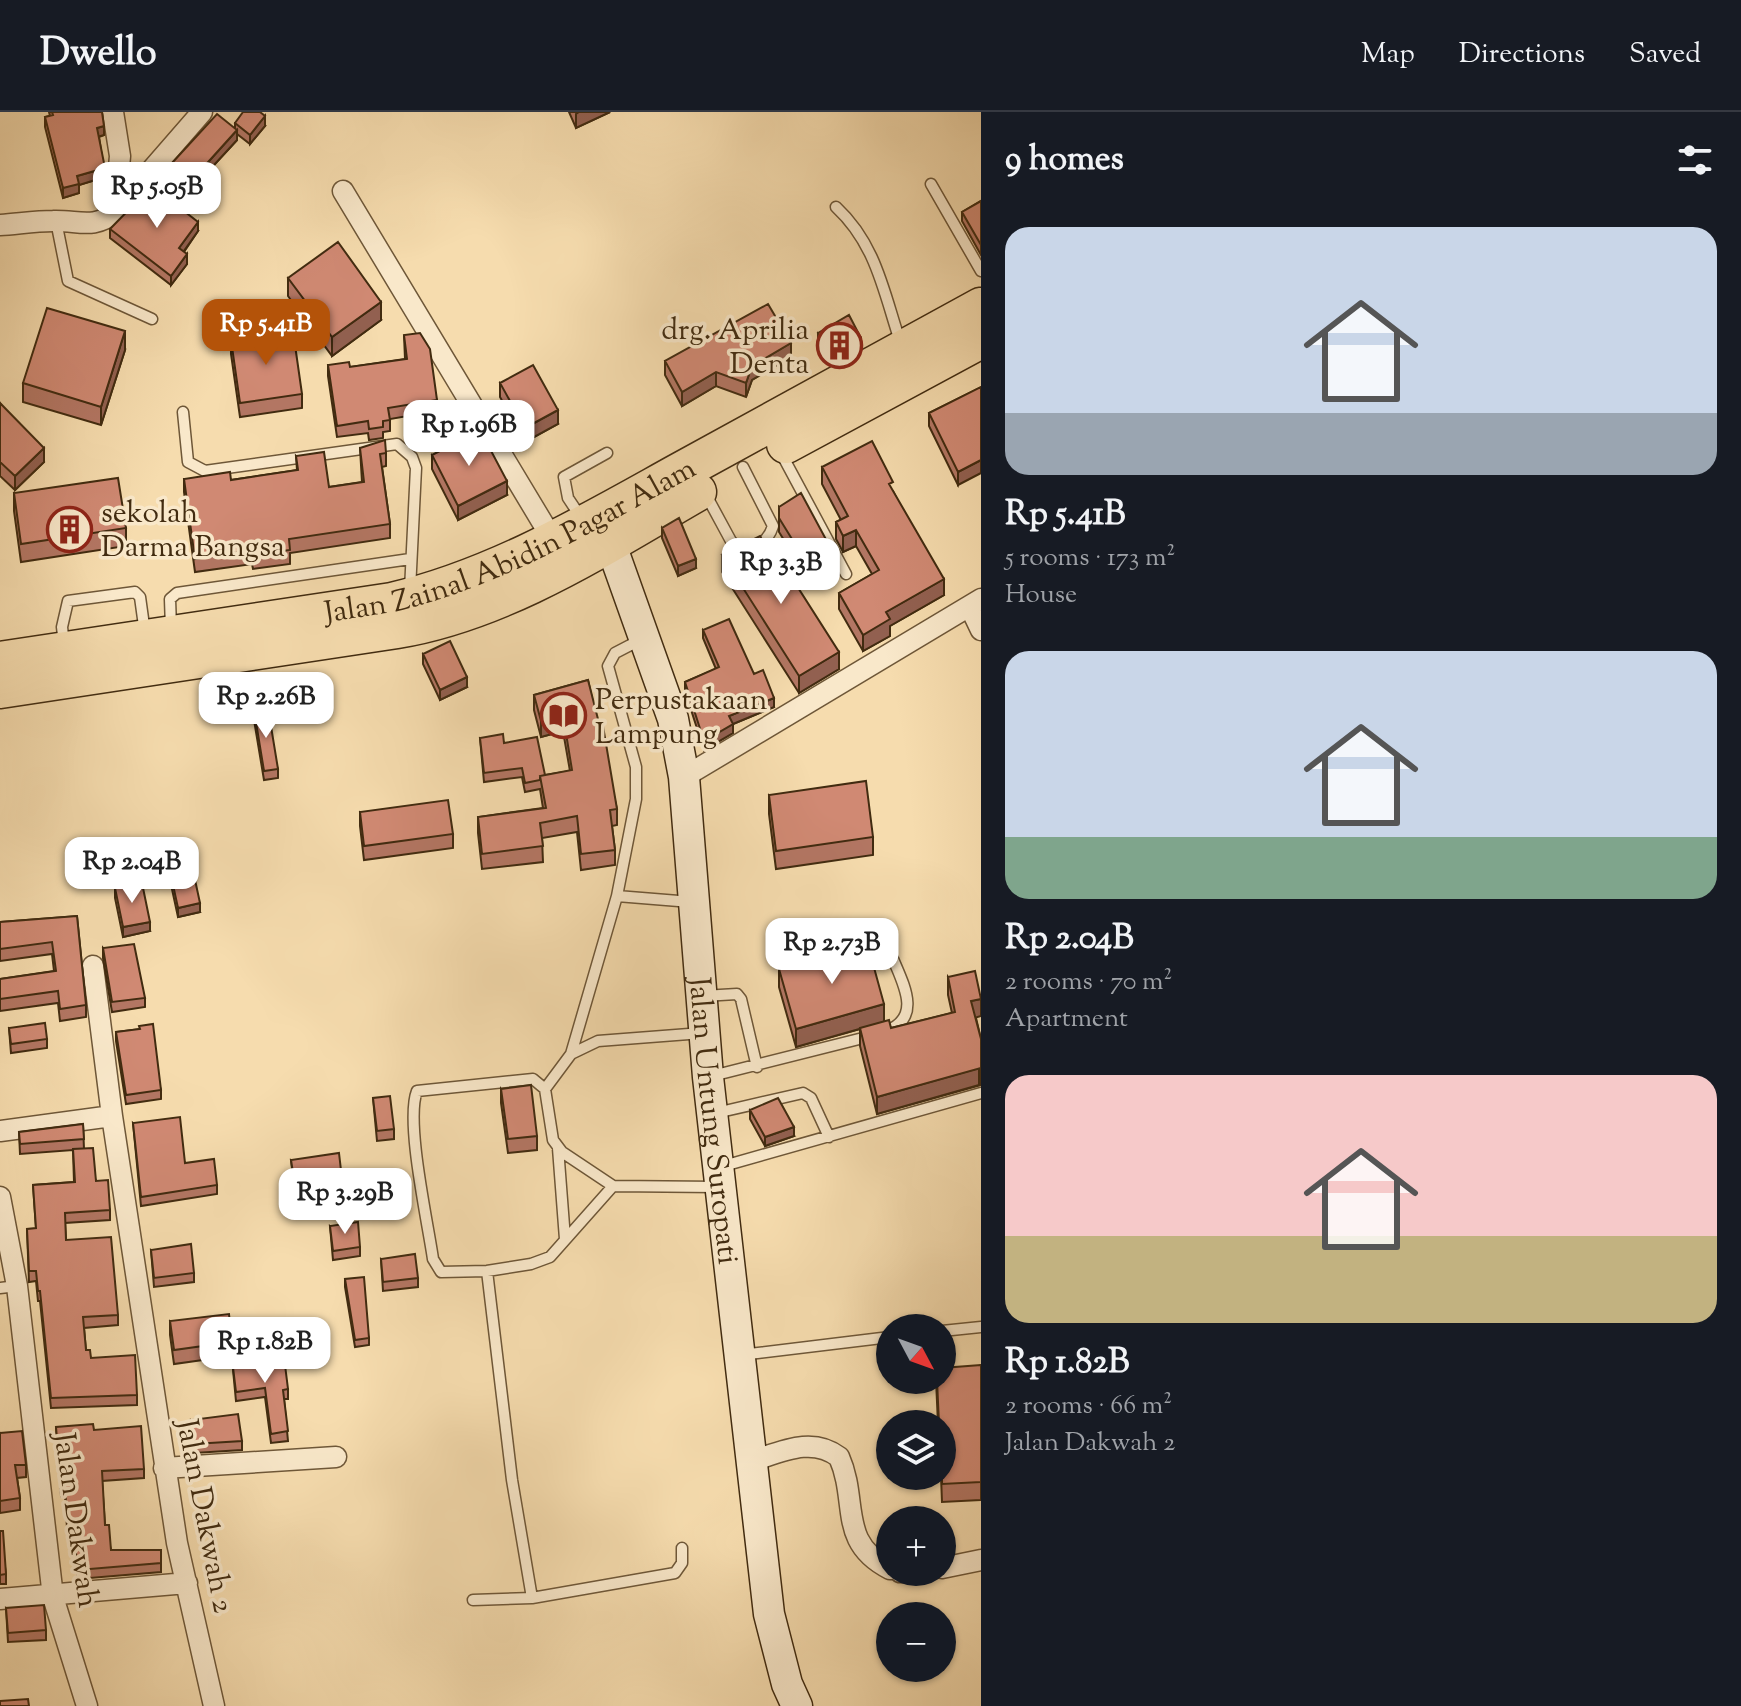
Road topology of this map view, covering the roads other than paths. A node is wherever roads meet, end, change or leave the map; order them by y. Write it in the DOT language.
graph roads {
  1 [pos="113,112"];
  2 [pos="202,112"];
  3 [pos="931,184"];
  4 [pos="343,191"];
  5 [pos="836,207"];
  6 [pos="115,212"];
  7 [pos="56,221"];
  8 [pos="0,225"];
  9 [pos="981,271"];
  10 [pos="981,307"];
  11 [pos="152,319"];
  12 [pos="981,339"];
  13 [pos="903,350"];
  14 [pos="851,394"];
  15 [pos="183,412"];
  16 [pos="607,453"];
  17 [pos="738,461"];
  18 [pos="582,536"];
  19 [pos="410,559"];
  20 [pos="846,574"];
  21 [pos="410,598"];
  22 [pos="975,603"];
  23 [pos="981,630"];
  24 [pos="645,637"];
  25 [pos="160,644"];
  26 [pos="0,661"];
  27 [pos="0,689"];
  28 [pos="684,777"];
  29 [pos="617,896"];
  30 [pos="693,902"];
  31 [pos="893,959"];
  32 [pos="93,966"];
  33 [pos="702,996"];
  34 [pos="705,1033"];
  35 [pos="571,1054"];
  36 [pos="757,1067"];
  37 [pos="708,1077"];
  38 [pos="545,1089"];
  39 [pos="981,1093"];
  40 [pos="712,1114"];
  41 [pos="112,1116"];
  42 [pos="0,1131"];
  43 [pos="829,1137"];
  44 [pos="558,1148"];
  45 [pos="720,1177"];
  46 [pos="613,1186"];
  47 [pos="0,1197"];
  48 [pos="565,1239"];
  49 [pos="487,1271"];
  50 [pos="9,1287"];
  51 [pos="981,1327"];
  52 [pos="956,1330"];
  53 [pos="876,1339"];
  54 [pos="739,1356"];
  55 [pos="336,1457"];
  56 [pos="752,1461"];
  57 [pos="164,1468"];
  58 [pos="682,1548"];
  59 [pos="981,1560"];
  60 [pos="876,1562"];
  61 [pos="956,1565"];
  62 [pos="187,1583"];
  63 [pos="53,1597"];
  64 [pos="532,1598"];
  65 [pos="0,1599"];
  66 [pos="473,1600"];
  67 [pos="87,1706"];
  68 [pos="214,1706"];
  69 [pos="797,1706"];
  1 -- 6 [label="street"];
  2 -- 6 [label="street"];
  3 -- 9 [label="lane"];
  4 -- 18 [label="street"];
  5 -- 13 [label="lane"];
  6 -- 7 [label="street"];
  7 -- 8 [label="street"];
  7 -- 11 [label="lane"];
  10 -- 13 [label="highway, Jalan Zainal Abidin Pagar Alam"];
  12 -- 14 [label="highway, Jalan Zainal Abidin Pagar Alam"];
  13 -- 14 [label="highway, Jalan Zainal Abidin Pagar Alam"];
  14 -- 17 [label="highway, Jalan Zainal Abidin Pagar Alam"];
  15 -- 19 [label="lane"];
  16 -- 18 [label="lane"];
  17 -- 17 [label="lane"];
  17 -- 18 [label="highway, Jalan Zainal Abidin Pagar Alam"];
  17 -- 20 [label="lane"];
  18 -- 21 [label="highway, Jalan Zainal Abidin Pagar Alam"];
  18 -- 24 [label="main road, Jalan Untung Suropati"];
  18 -- 25 [label="highway, Jalan Zainal Abidin Pagar Alam"];
  19 -- 21 [label="lane"];
  19 -- 25 [label="lane"];
  21 -- 25 [label="highway, Jalan Zainal Abidin Pagar Alam"];
  22 -- 23 [label="street"];
  22 -- 28 [label="street"];
  24 -- 28 [label="main road, Jalan Untung Suropati"];
  24 -- 29 [label="lane"];
  25 -- 26 [label="highway, Jalan Zainal Abidin Pagar Alam"];
  25 -- 27 [label="highway, Jalan Zainal Abidin Pagar Alam"];
  28 -- 30 [label="main road, Jalan Untung Suropati"];
  29 -- 30 [label="lane"];
  29 -- 35 [label="lane"];
  30 -- 33 [label="main road, Jalan Untung Suropati"];
  31 -- 36 [label="lane"];
  32 -- 41 [label="street, Jalan Dakwah 2"];
  33 -- 34 [label="main road, Jalan Untung Suropati"];
  33 -- 36 [label="lane"];
  34 -- 35 [label="lane"];
  34 -- 37 [label="main road, Jalan Untung Suropati"];
  35 -- 38 [label="lane"];
  36 -- 37 [label="lane"];
  37 -- 40 [label="main road, Jalan Untung Suropati"];
  38 -- 44 [label="lane"];
  38 -- 49 [label="lane"];
  39 -- 43 [label="lane"];
  40 -- 43 [label="lane"];
  40 -- 45 [label="main road, Jalan Untung Suropati"];
  41 -- 42 [label="street"];
  41 -- 57 [label="street, Jalan Dakwah 2"];
  43 -- 45 [label="lane"];
  44 -- 46 [label="lane"];
  44 -- 48 [label="lane"];
  45 -- 46 [label="lane"];
  45 -- 54 [label="main road, Jalan Untung Suropati"];
  46 -- 48 [label="lane"];
  47 -- 50 [label="street, Jalan Dakwah"];
  48 -- 49 [label="lane"];
  49 -- 64 [label="lane"];
  50 -- 63 [label="street, Jalan Dakwah"];
  51 -- 52 [label="lane"];
  53 -- 54 [label="lane"];
  54 -- 56 [label="main road, Jalan Untung Suropati"];
  55 -- 57 [label="street"];
  56 -- 60 [label="street"];
  56 -- 69 [label="main road, Jalan Untung Suropati"];
  57 -- 62 [label="street, Jalan Dakwah 2"];
  58 -- 64 [label="lane"];
  59 -- 61 [label="street"];
  62 -- 63 [label="street"];
  62 -- 68 [label="street, Jalan Dakwah 2"];
  63 -- 65 [label="street"];
  63 -- 67 [label="street, Jalan Dakwah"];
  64 -- 66 [label="lane"];
}
